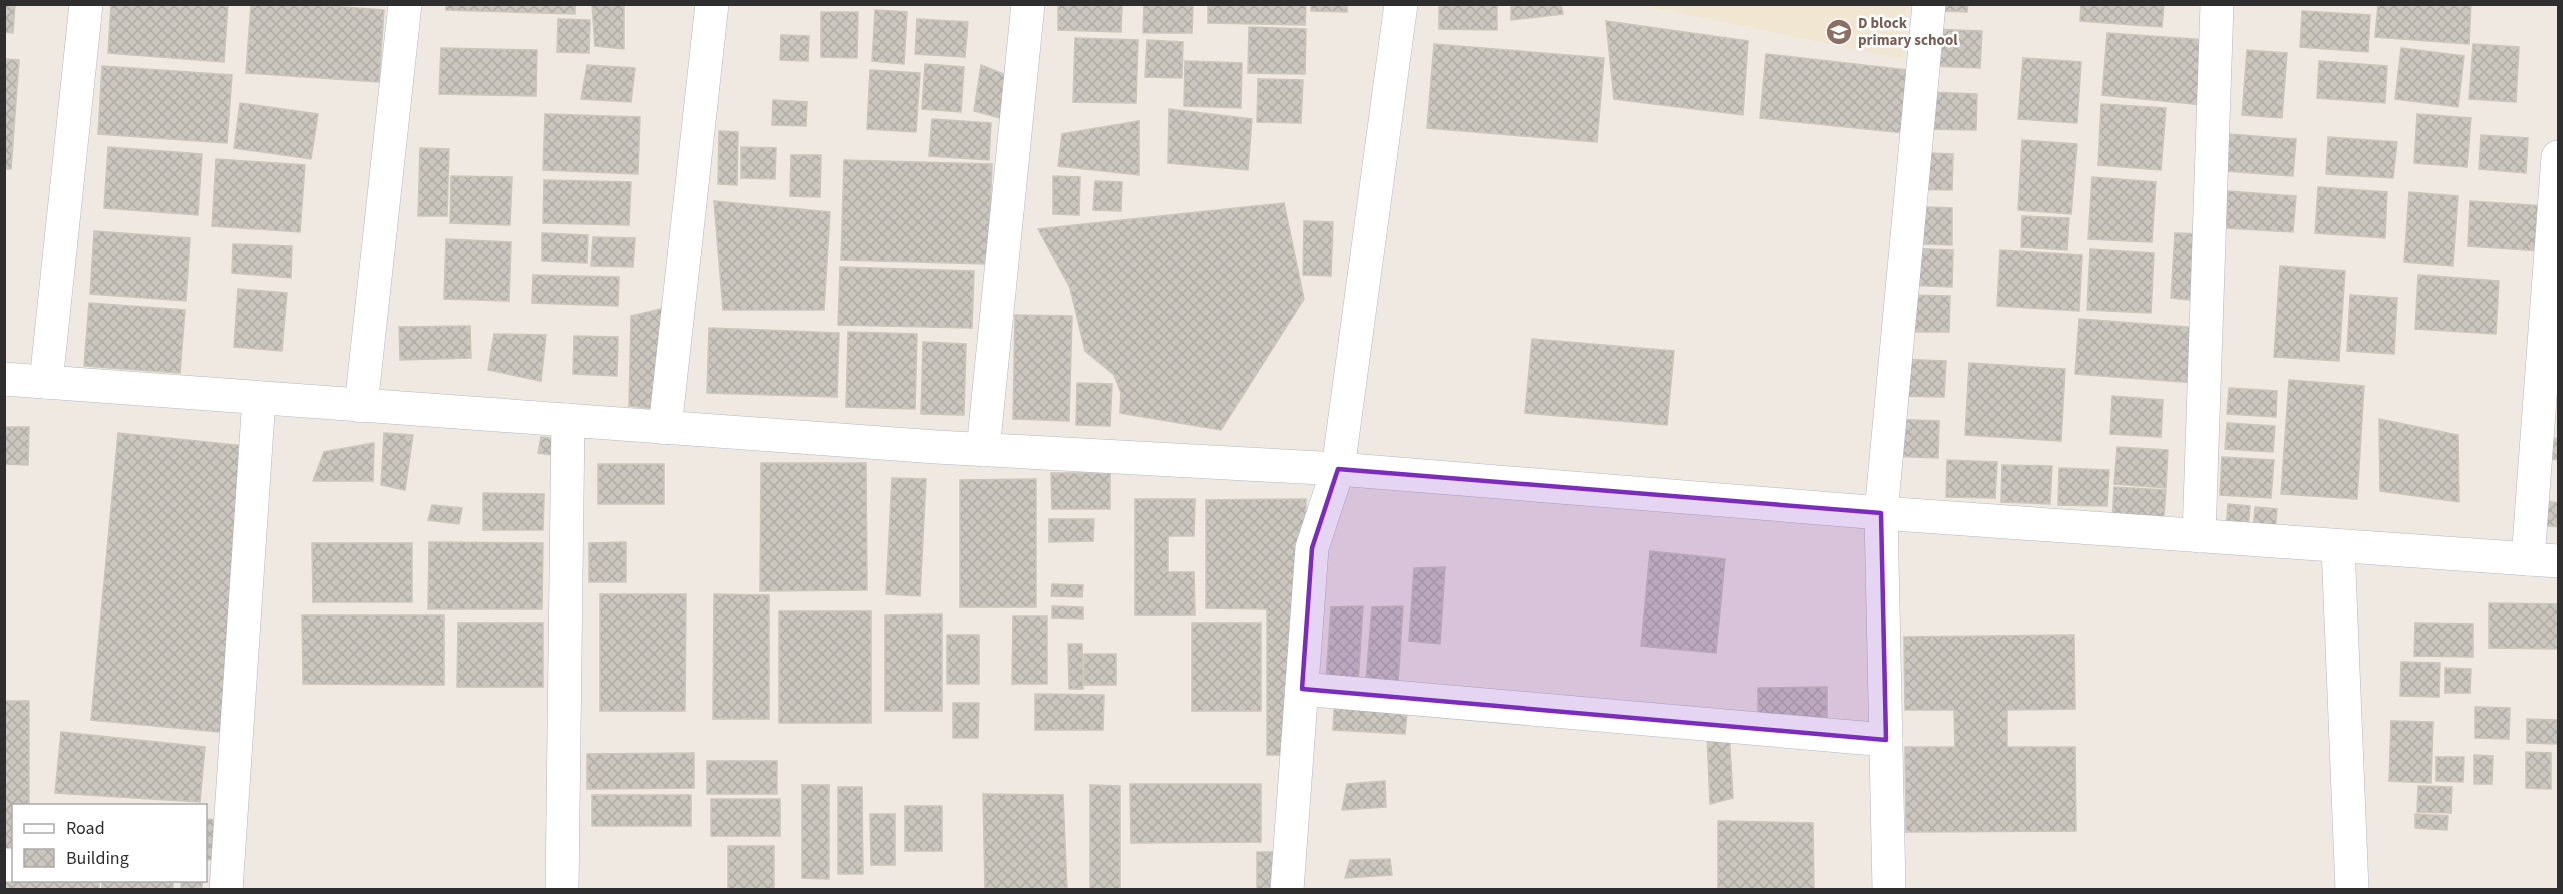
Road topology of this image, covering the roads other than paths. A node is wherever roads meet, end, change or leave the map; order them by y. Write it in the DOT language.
graph roads {
  1 [pos="86,4"];
  2 [pos="405,4"];
  3 [pos="712,4"];
  4 [pos="1028,4"];
  5 [pos="1401,4"];
  6 [pos="1929,4"];
  7 [pos="2217,4"];
  8 [pos="2559,157"];
  9 [pos="4,379"];
  10 [pos="46,382"];
  11 [pos="259,398"];
  12 [pos="361,406"];
  13 [pos="568,420"];
  14 [pos="665,428"];
  15 [pos="983,450"];
  16 [pos="1338,469"];
  17 [pos="1881,513"];
  18 [pos="2199,536"];
  19 [pos="2338,546"];
  20 [pos="2543,560"];
  21 [pos="1302,689"];
  22 [pos="1886,740"];
  23 [pos="217,856"];
  24 [pos="225,890"];
  25 [pos="562,890"];
  26 [pos="1287,890"];
  27 [pos="1889,890"];
  28 [pos="2352,890"];
  1 -- 10 [label="street"];
  2 -- 12 [label="street"];
  3 -- 14 [label="street"];
  4 -- 15 [label="street"];
  5 -- 16 [label="street"];
  6 -- 17 [label="street"];
  7 -- 18 [label="street"];
  8 -- 20 [label="street"];
  9 -- 10 [label="street"];
  10 -- 11 [label="street"];
  11 -- 12 [label="street"];
  11 -- 23 [label="street"];
  12 -- 13 [label="street"];
  13 -- 14 [label="street"];
  13 -- 25 [label="street"];
  14 -- 15 [label="street"];
  15 -- 16 [label="street"];
  16 -- 17 [label="street"];
  16 -- 21 [label="street"];
  17 -- 18 [label="street"];
  17 -- 22 [label="street"];
  18 -- 19 [label="street"];
  19 -- 20 [label="street"];
  19 -- 28 [label="street"];
  21 -- 22 [label="street"];
  21 -- 26 [label="street"];
  22 -- 27 [label="street"];
  23 -- 24 [label="street"];
}
